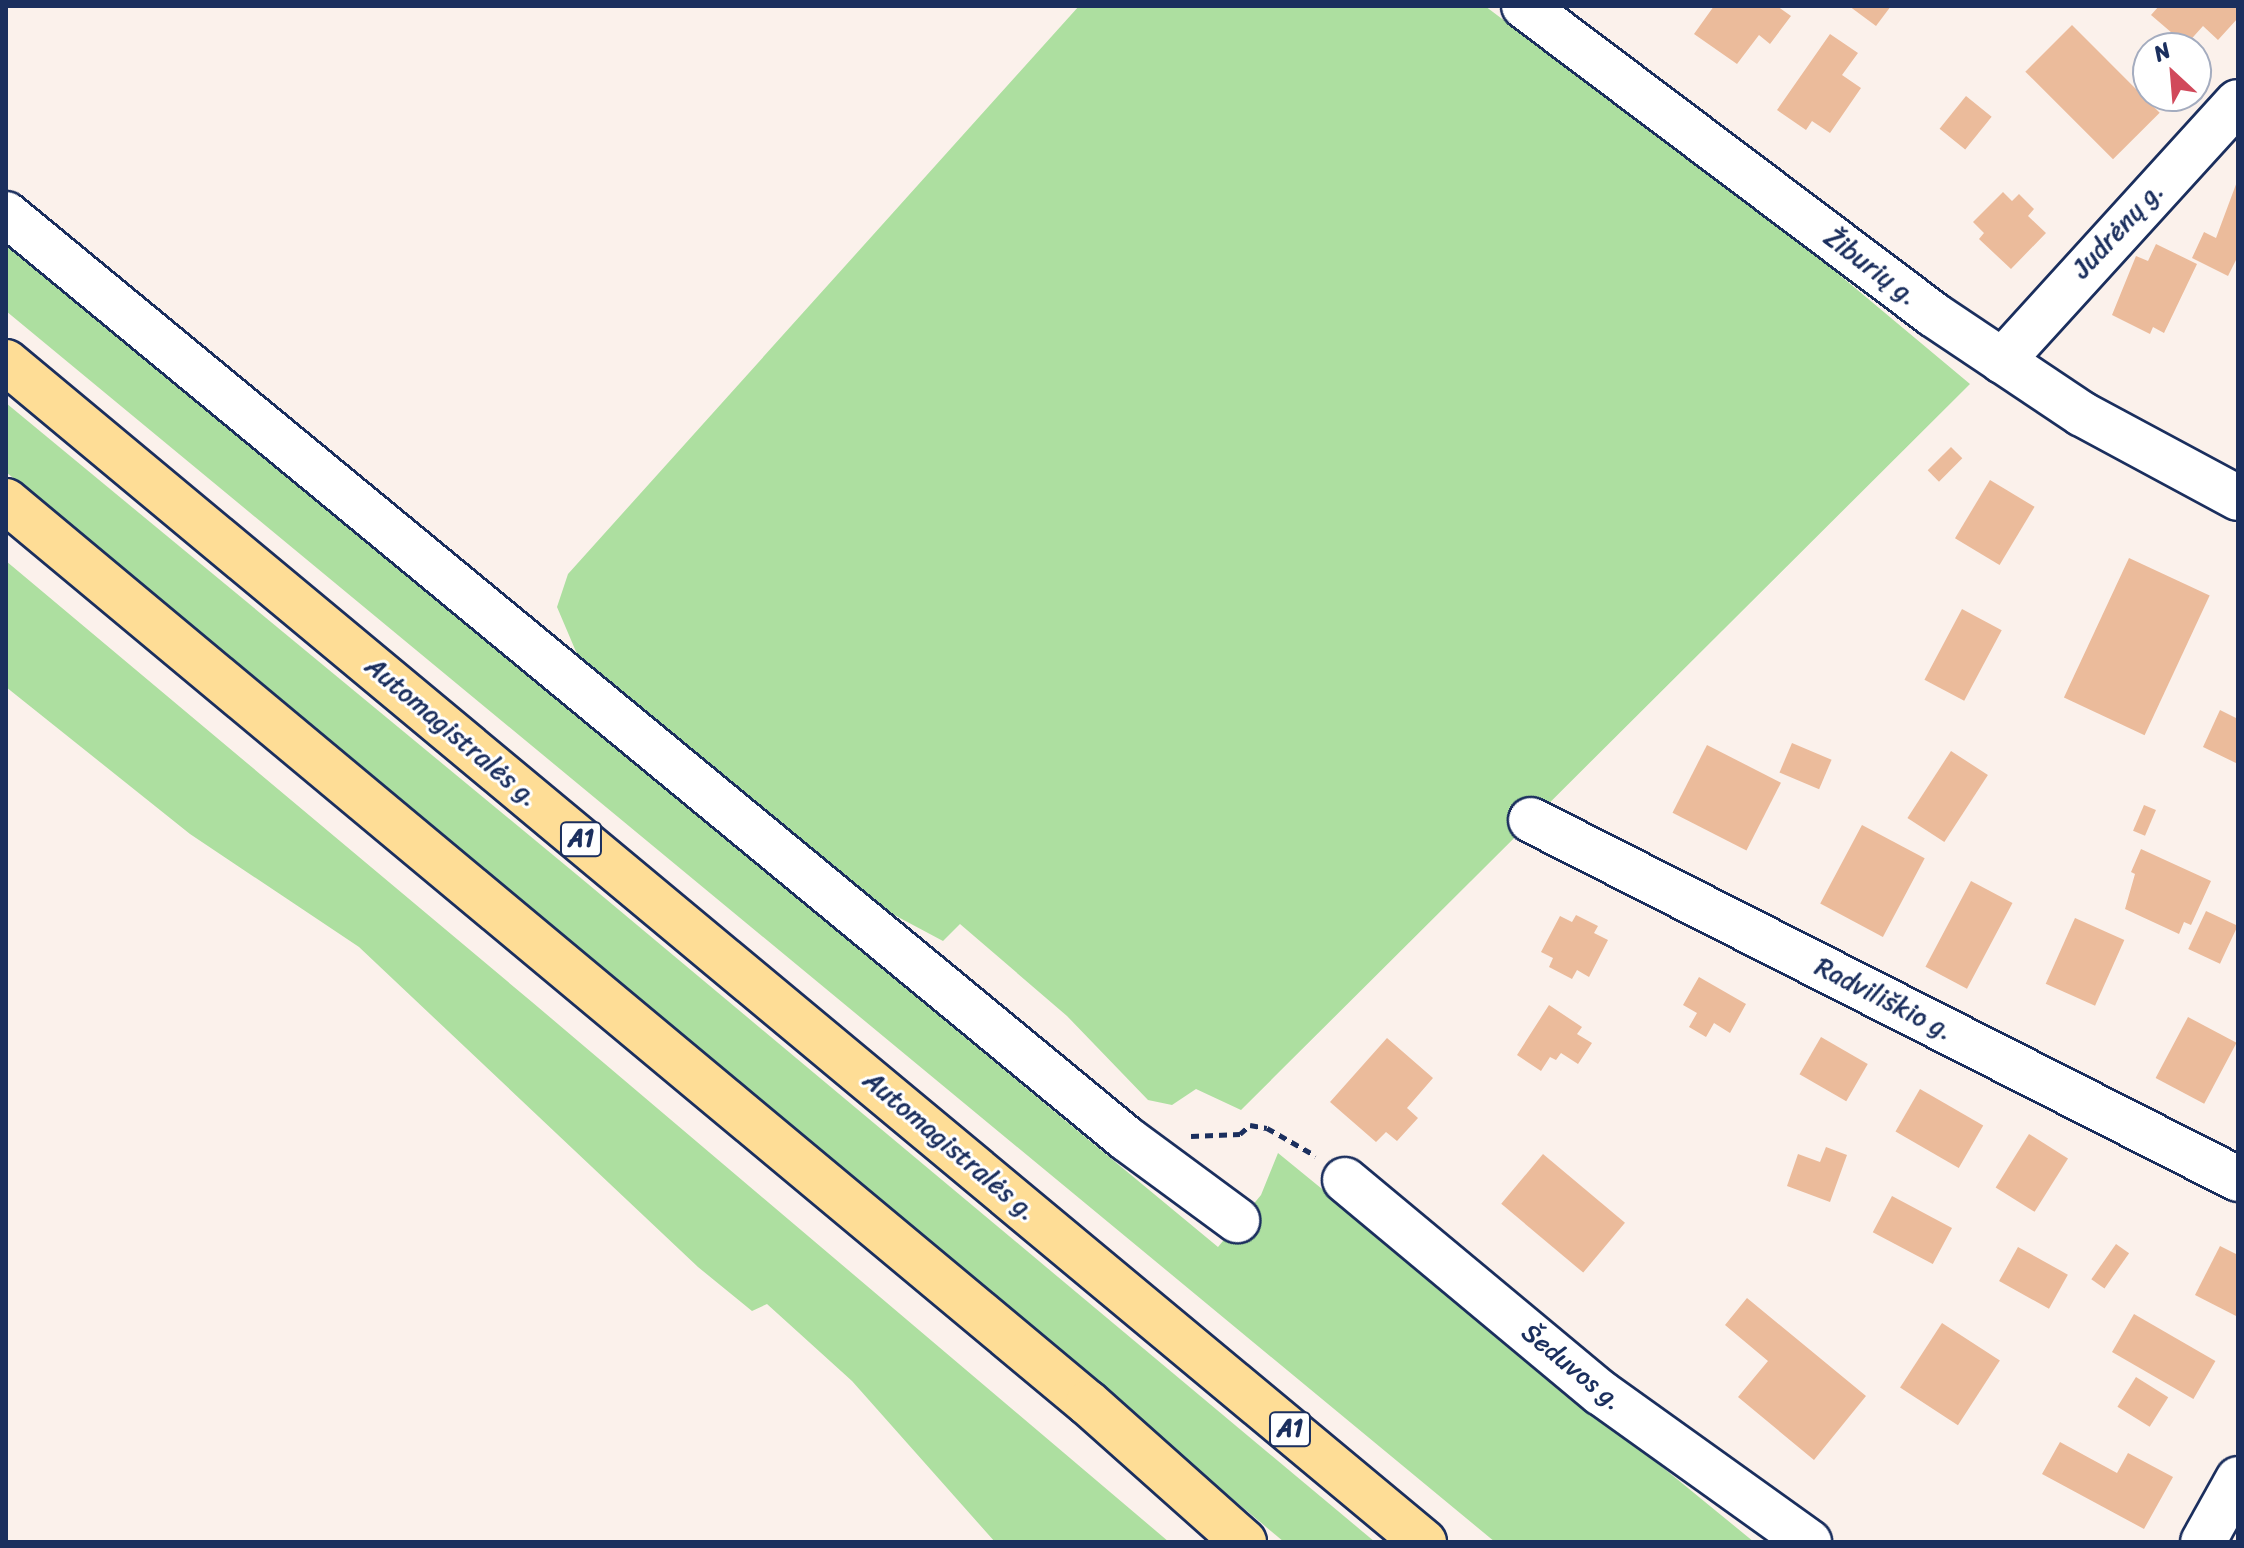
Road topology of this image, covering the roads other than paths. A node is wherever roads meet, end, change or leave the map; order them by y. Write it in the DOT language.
graph roads {
  1 [pos="1524,6"];
  2 [pos="2238,102"];
  3 [pos="6,214"];
  4 [pos="2002,361"];
  5 [pos="6,362"];
  6 [pos="2238,498"];
  7 [pos="6,501"];
  8 [pos="1531,820"];
  9 [pos="2238,1179"];
  10 [pos="1345,1180"];
  11 [pos="1237,1220"];
  12 [pos="2238,1479"];
  13 [pos="1244,1542"];
  14 [pos="1424,1542"];
  15 [pos="1809,1542"];
  16 [pos="2203,1542"];
  1 -- 4 [label="street, Žiburių g."];
  2 -- 4 [label="street, Judrėnų g."];
  3 -- 11 [label="street"];
  4 -- 6 [label="street, Žiburių g."];
  5 -- 14 [label="highway, Automagistralės g. / A1"];
  7 -- 13 [label="highway"];
  8 -- 9 [label="street, Radviliškio g."];
  10 -- 15 [label="street, Šeduvos g."];
  12 -- 16 [label="street"];
}
